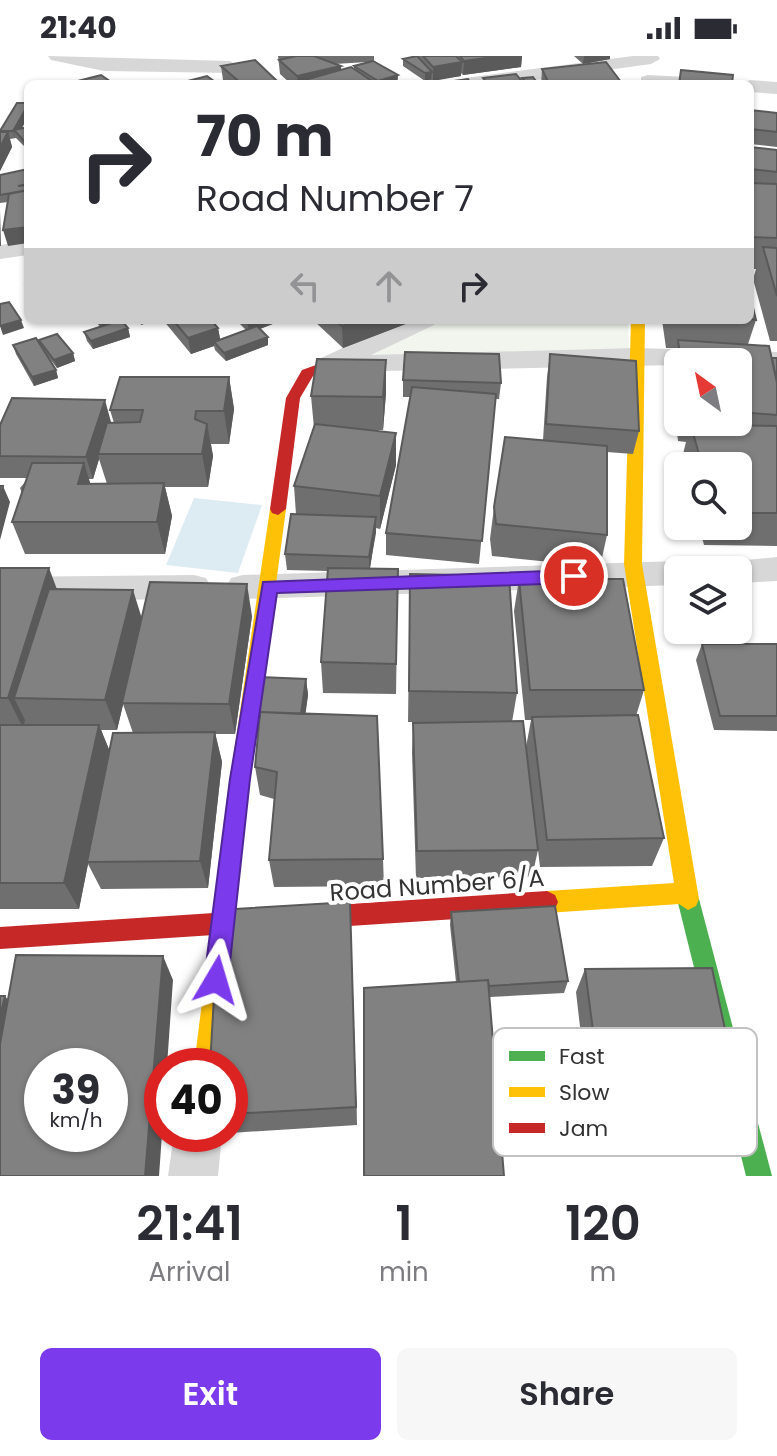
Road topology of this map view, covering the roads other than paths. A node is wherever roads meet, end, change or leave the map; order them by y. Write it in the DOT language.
graph roads {
  1 [pos="57,56"];
  2 [pos="651,58"];
  3 [pos="230,67"];
  4 [pos="494,80"];
  5 [pos="647,80"];
  6 [pos="754,86"];
  7 [pos="777,88"];
  8 [pos="24,249"];
  9 [pos="0,252"];
  10 [pos="416,324"];
  11 [pos="638,324"];
  12 [pos="637,356"];
  13 [pos="777,360"];
  14 [pos="330,364"];
  15 [pos="777,569"];
  16 [pos="752,570"];
  17 [pos="664,573"];
  18 [pos="635,574"];
  19 [pos="269,586"];
  20 [pos="0,589"];
  21 [pos="686,893"];
  22 [pos="223,922"];
  23 [pos="0,938"];
  24 [pos="721,1028"];
  25 [pos="208,1048"];
  26 [pos="196,1152"];
  27 [pos="754,1156"];
  28 [pos="193,1176"];
  29 [pos="759,1176"];
  1 -- 3 [label="street"];
  2 -- 4 [label="street"];
  2 -- 5 [label="street"];
  6 -- 7 [label="street"];
  8 -- 9 [label="street"];
  10 -- 14 [label="street"];
  11 -- 12 [label="street"];
  12 -- 13 [label="street"];
  12 -- 14 [label="street"];
  12 -- 18 [label="street"];
  14 -- 19 [label="street"];
  15 -- 16 [label="street"];
  17 -- 18 [label="street"];
  18 -- 19 [label="street"];
  18 -- 21 [label="street"];
  19 -- 20 [label="street"];
  19 -- 22 [label="street"];
  21 -- 22 [label="street, Road Number 6/A"];
  21 -- 24 [label="street"];
  22 -- 23 [label="street, Road Number 6/A"];
  22 -- 25 [label="street"];
  26 -- 28 [label="street"];
  27 -- 29 [label="street"];
}
